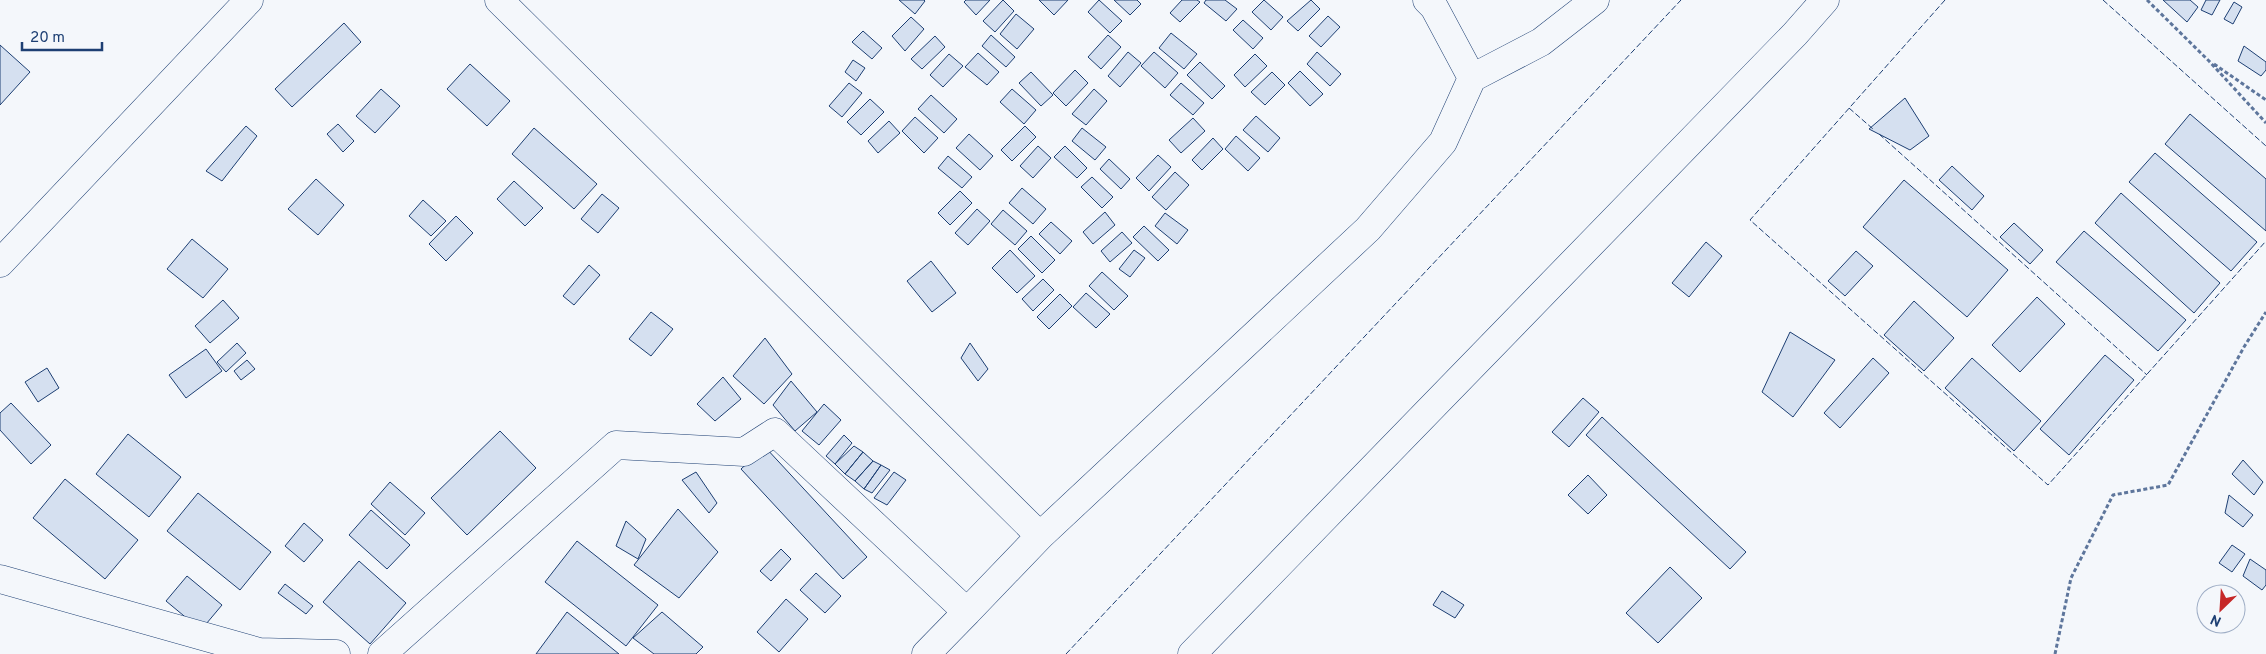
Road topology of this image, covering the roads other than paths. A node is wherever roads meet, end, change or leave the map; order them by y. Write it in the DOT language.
graph roads {
  1 [pos="249,0"];
  2 [pos="499,0"];
  3 [pos="1427,0"];
  4 [pos="1595,0"];
  5 [pos="1825,0"];
  6 [pos="1472,78"];
  7 [pos="0,263"];
  8 [pos="1040,536"];
  9 [pos="0,578"];
  10 [pos="967,612"];
  11 [pos="336,654"];
  12 [pos="382,654"];
  13 [pos="926,654"];
  14 [pos="1192,654"];
  1 -- 7 [label="street"];
  2 -- 8 [label="street"];
  3 -- 6 [label="street"];
  4 -- 6 [label="street"];
  5 -- 14 [label="street"];
  6 -- 8 [label="street"];
  8 -- 10 [label="street"];
  9 -- 11 [label="street"];
  10 -- 12 [label="street"];
  10 -- 13 [label="street"];
}
